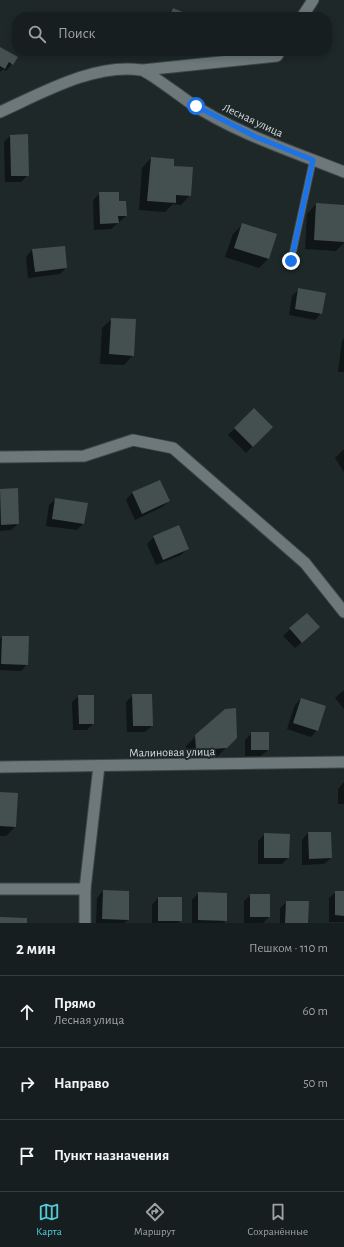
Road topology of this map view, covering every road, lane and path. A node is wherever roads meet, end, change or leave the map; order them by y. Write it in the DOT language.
graph roads {
  1 [pos="313,0"];
  2 [pos="305,12"];
  3 [pos="277,56"];
  4 [pos="143,70"];
  5 [pos="0,112"];
  6 [pos="313,160"];
  7 [pos="344,172"];
  8 [pos="291,261"];
  9 [pos="0,457"];
  10 [pos="344,612"];
  11 [pos="344,762"];
  12 [pos="99,766"];
  13 [pos="0,767"];
  14 [pos="0,889"];
  15 [pos="85,889"];
  16 [pos="85,923"];
  1 -- 2 [label="street"];
  3 -- 4 [label="street"];
  4 -- 5 [label="street"];
  4 -- 6 [label="street, Лесная улица"];
  6 -- 7 [label="street, Лесная улица"];
  6 -- 8 [label="lane"];
  9 -- 10 [label="street"];
  11 -- 12 [label="street, Малиновая улица"];
  12 -- 13 [label="street, Малиновая улица"];
  12 -- 15 [label="street"];
  14 -- 15 [label="street"];
  15 -- 16 [label="street"];
}
